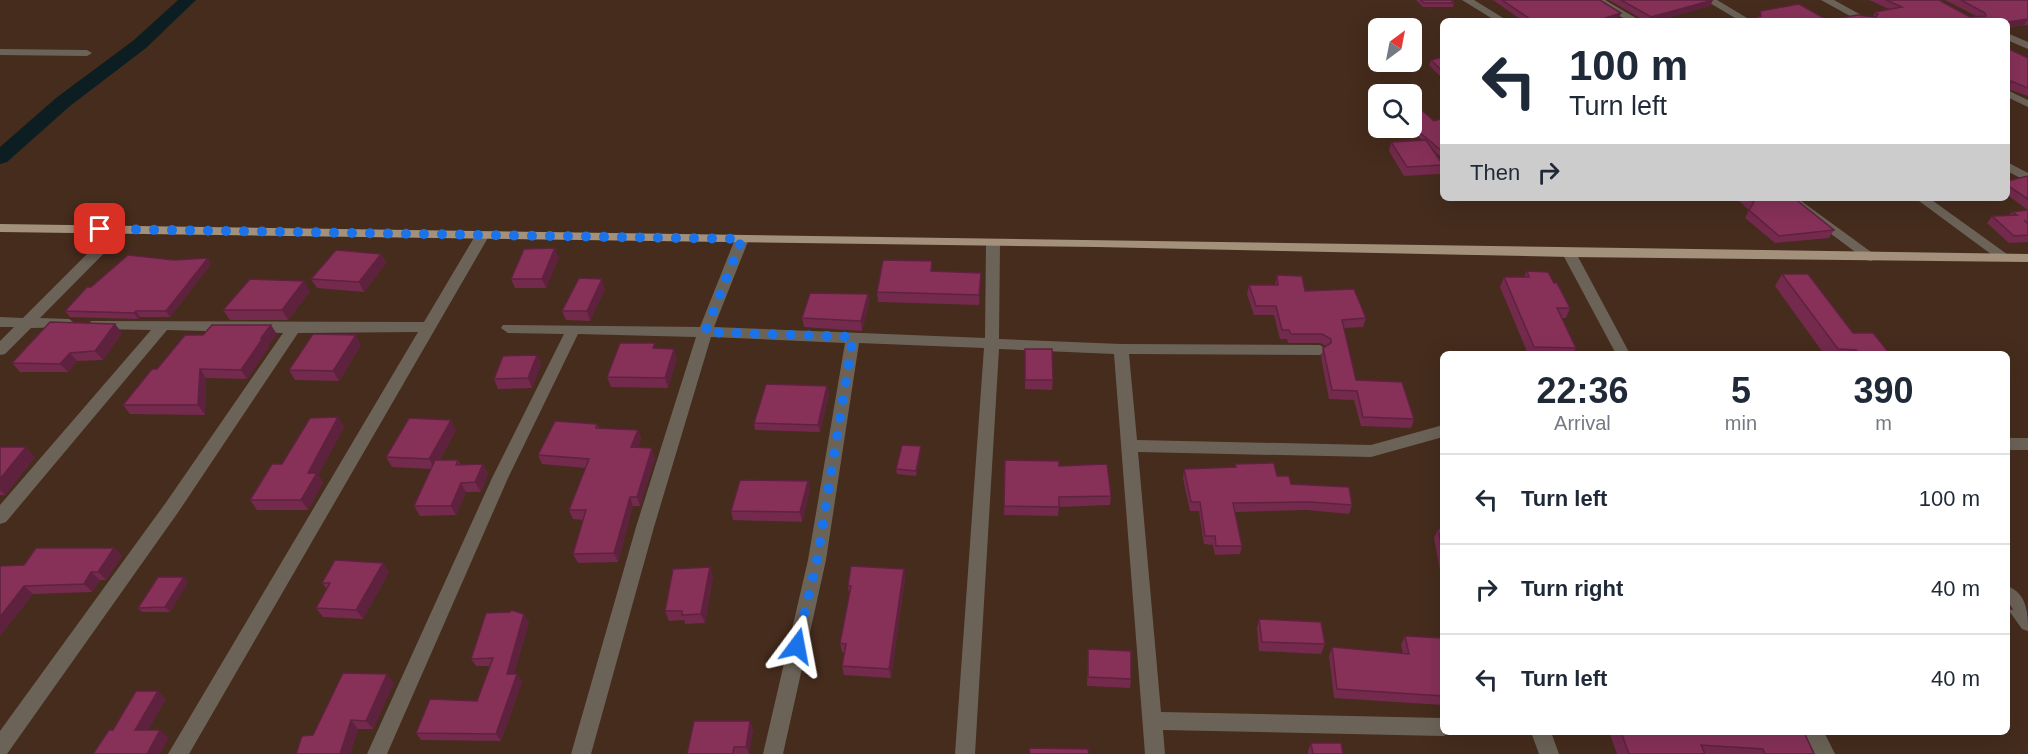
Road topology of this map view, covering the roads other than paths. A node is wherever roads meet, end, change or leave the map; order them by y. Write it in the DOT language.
graph roads {
  1 [pos="1467,0"];
  2 [pos="1598,0"];
  3 [pos="1710,0"];
  4 [pos="1826,0"];
  5 [pos="1498,18"];
  6 [pos="1630,18"];
  7 [pos="1742,18"];
  8 [pos="1861,18"];
  9 [pos="2010,37"];
  10 [pos="2028,46"];
  11 [pos="0,51"];
  12 [pos="87,53"];
  13 [pos="2010,95"];
  14 [pos="2028,104"];
  15 [pos="2010,168"];
  16 [pos="2028,178"];
  17 [pos="1793,201"];
  18 [pos="1925,201"];
  19 [pos="0,228"];
  20 [pos="120,229"];
  21 [pos="482,236"];
  22 [pos="742,239"];
  23 [pos="993,243"];
  24 [pos="1569,253"];
  25 [pos="1871,257"];
  26 [pos="2004,257"];
  27 [pos="2028,258"];
  28 [pos="0,322"];
  29 [pos="29,322"];
  30 [pos="162,327"];
  31 [pos="427,327"];
  32 [pos="294,328"];
  33 [pos="508,328"];
  34 [pos="573,330"];
  35 [pos="705,332"];
  36 [pos="853,337"];
  37 [pos="992,342"];
  38 [pos="1121,349"];
  39 [pos="0,350"];
  40 [pos="1320,350"];
  41 [pos="1621,351"];
  42 [pos="1440,432"];
  43 [pos="2010,444"];
  44 [pos="2028,444"];
  45 [pos="1130,446"];
  46 [pos="0,517"];
  47 [pos="2010,598"];
  48 [pos="2028,623"];
  49 [pos="1153,721"];
  50 [pos="1440,727"];
  51 [pos="1542,735"];
  52 [pos="1816,735"];
  53 [pos="0,747"];
  54 [pos="178,754"];
  55 [pos="377,754"];
  56 [pos="581,754"];
  57 [pos="773,754"];
  58 [pos="965,754"];
  59 [pos="1155,754"];
  60 [pos="1549,754"];
  61 [pos="1825,754"];
  1 -- 5 [label="street"];
  2 -- 6 [label="street"];
  3 -- 7 [label="street"];
  4 -- 8 [label="street"];
  9 -- 10 [label="street"];
  11 -- 12 [label="street"];
  13 -- 14 [label="street"];
  15 -- 16 [label="street"];
  17 -- 25 [label="street"];
  18 -- 26 [label="street"];
  19 -- 20 [label="main road"];
  20 -- 21 [label="main road"];
  20 -- 29 [label="street"];
  21 -- 22 [label="main road"];
  21 -- 31 [label="street"];
  22 -- 23 [label="main road"];
  22 -- 35 [label="street"];
  23 -- 24 [label="main road"];
  23 -- 37 [label="street"];
  24 -- 25 [label="main road"];
  24 -- 41 [label="street"];
  25 -- 26 [label="main road"];
  26 -- 27 [label="main road"];
  28 -- 29 [label="street"];
  29 -- 30 [label="street"];
  29 -- 39 [label="street"];
  30 -- 32 [label="street"];
  30 -- 46 [label="street"];
  31 -- 32 [label="street"];
  31 -- 54 [label="street"];
  32 -- 53 [label="street"];
  33 -- 34 [label="street"];
  34 -- 35 [label="street"];
  34 -- 55 [label="street"];
  35 -- 36 [label="street"];
  35 -- 56 [label="street"];
  36 -- 37 [label="street"];
  36 -- 57 [label="street"];
  37 -- 38 [label="street"];
  37 -- 58 [label="street"];
  38 -- 40 [label="street"];
  38 -- 45 [label="street"];
  42 -- 45 [label="street"];
  43 -- 44 [label="street"];
  45 -- 49 [label="street"];
  47 -- 48 [label="street"];
  49 -- 50 [label="street"];
  49 -- 59 [label="street"];
  51 -- 60 [label="street"];
  52 -- 61 [label="street"];
}
